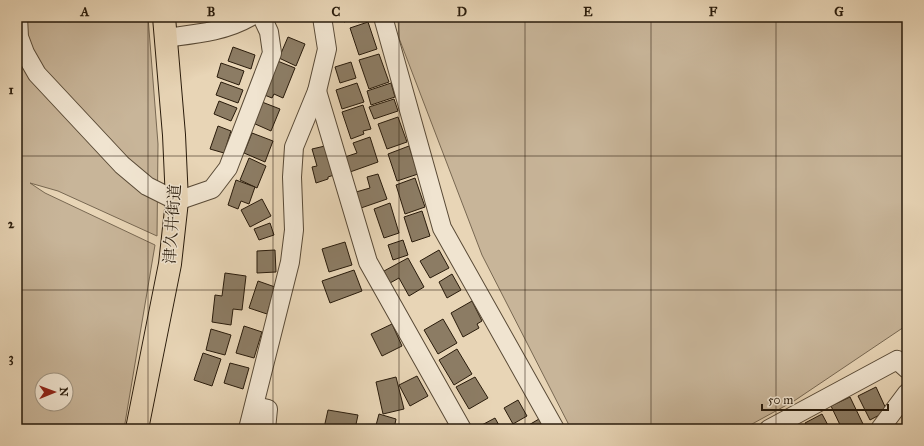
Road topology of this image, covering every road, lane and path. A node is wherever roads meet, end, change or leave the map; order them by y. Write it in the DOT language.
graph roads {
  1 [pos="18,17"];
  2 [pos="250,17"];
  3 [pos="262,17"];
  4 [pos="322,17"];
  5 [pos="383,17"];
  6 [pos="164,28"];
  7 [pos="318,91"];
  8 [pos="177,201"];
  9 [pos="907,369"];
  10 [pos="907,393"];
  11 [pos="255,406"];
  12 [pos="137,429"];
  13 [pos="248,429"];
  14 [pos="266,429"];
  15 [pos="462,429"];
  16 [pos="555,429"];
  17 [pos="769,429"];
  18 [pos="880,429"];
  1 -- 8 [label="street"];
  2 -- 6 [label="street"];
  3 -- 8 [label="street"];
  4 -- 7 [label="street"];
  5 -- 16 [label="street"];
  6 -- 8 [label="highway, 津久井街道"];
  7 -- 11 [label="street"];
  7 -- 15 [label="street"];
  8 -- 12 [label="highway, 津久井街道"];
  9 -- 17 [label="street"];
  10 -- 18 [label="street"];
  11 -- 13 [label="street"];
  11 -- 14 [label="street"];
}
